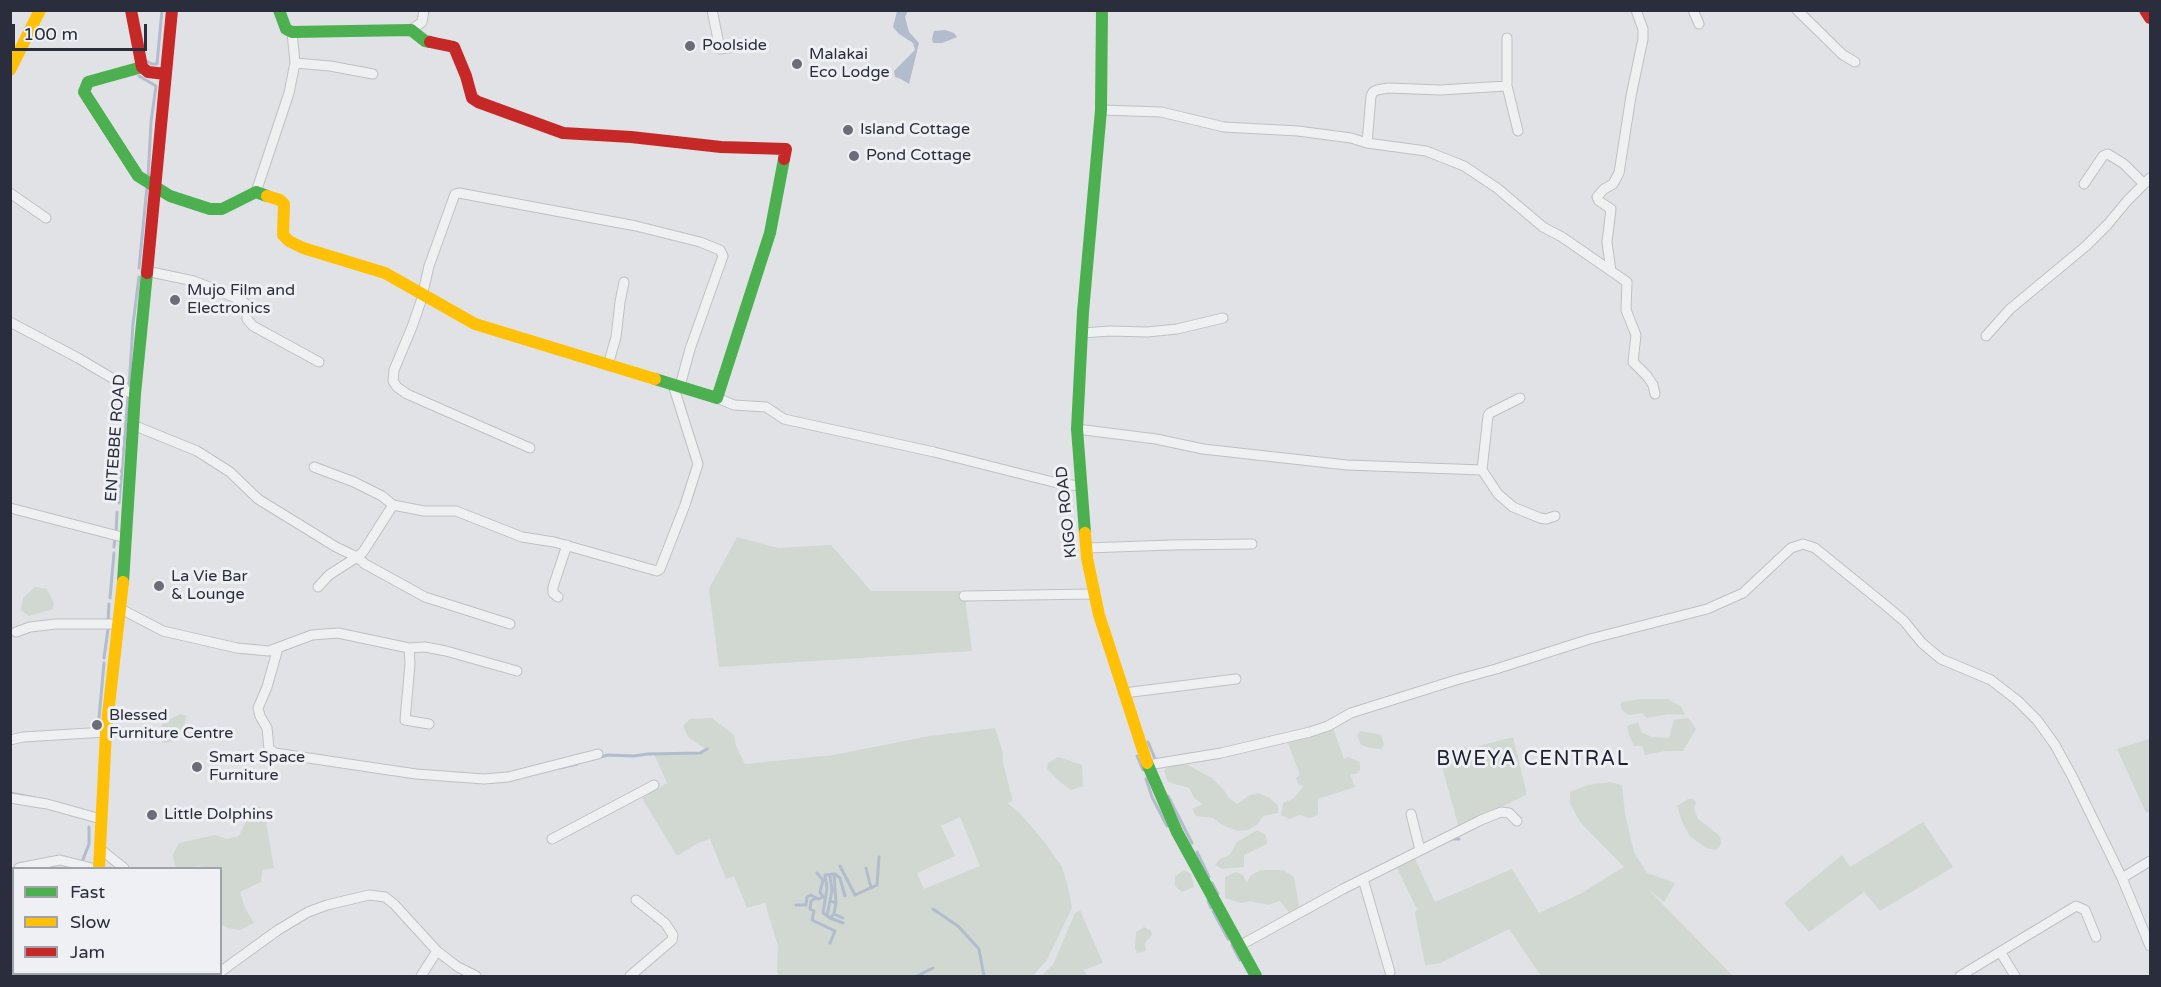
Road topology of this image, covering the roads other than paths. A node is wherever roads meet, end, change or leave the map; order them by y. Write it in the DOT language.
graph roads {
  1 [pos="40,10"];
  2 [pos="131,10"];
  3 [pos="172,10"];
  4 [pos="279,10"];
  5 [pos="424,10"];
  6 [pos="712,10"];
  7 [pos="1102,10"];
  8 [pos="1636,10"];
  9 [pos="1693,10"];
  10 [pos="1797,10"];
  11 [pos="1699,24"];
  12 [pos="411,30"];
  13 [pos="292,32"];
  14 [pos="1507,38"];
  15 [pos="746,45"];
  16 [pos="1854,62"];
  17 [pos="295,63"];
  18 [pos="142,67"];
  19 [pos="10,70"];
  20 [pos="166,74"];
  21 [pos="373,74"];
  22 [pos="1507,86"];
  23 [pos="1101,110"];
  24 [pos="1518,131"];
  25 [pos="1367,143"];
  26 [pos="2147,181"];
  27 [pos="2084,184"];
  28 [pos="156,186"];
  29 [pos="256,192"];
  30 [pos="10,193"];
  31 [pos="46,218"];
  32 [pos="146,271"];
  33 [pos="1611,271"];
  34 [pos="624,282"];
  35 [pos="422,292"];
  36 [pos="1223,318"];
  37 [pos="10,322"];
  38 [pos="1082,333"];
  39 [pos="1986,336"];
  40 [pos="319,362"];
  41 [pos="608,365"];
  42 [pos="676,386"];
  43 [pos="135,394"];
  44 [pos="1655,394"];
  45 [pos="717,398"];
  46 [pos="1520,398"];
  47 [pos="133,425"];
  48 [pos="1077,429"];
  49 [pos="530,448"];
  50 [pos="314,467"];
  51 [pos="1482,470"];
  52 [pos="1080,486"];
  53 [pos="393,506"];
  54 [pos="10,508"];
  55 [pos="1555,516"];
  56 [pos="126,538"];
  57 [pos="1252,544"];
  58 [pos="567,545"];
  59 [pos="1087,548"];
  60 [pos="357,557"];
  61 [pos="318,587"];
  62 [pos="1094,594"];
  63 [pos="964,596"];
  64 [pos="558,597"];
  65 [pos="121,609"];
  66 [pos="118,624"];
  67 [pos="510,624"];
  68 [pos="16,632"];
  69 [pos="278,648"];
  70 [pos="409,648"];
  71 [pos="517,671"];
  72 [pos="1236,679"];
  73 [pos="1124,693"];
  74 [pos="429,724"];
  75 [pos="106,732"];
  76 [pos="10,741"];
  77 [pos="598,754"];
  78 [pos="1148,765"];
  79 [pos="654,785"];
  80 [pos="10,798"];
  81 [pos="1411,814"];
  82 [pos="101,819"];
  83 [pos="1517,821"];
  84 [pos="552,838"];
  85 [pos="100,849"];
  86 [pos="1420,850"];
  87 [pos="2151,861"];
  88 [pos="25,867"];
  89 [pos="87,867"];
  90 [pos="99,867"];
  91 [pos="123,867"];
  92 [pos="2122,878"];
  93 [pos="1363,879"];
  94 [pos="636,900"];
  95 [pos="2096,937"];
  96 [pos="1239,946"];
  97 [pos="2151,946"];
  98 [pos="437,951"];
  99 [pos="2001,953"];
  100 [pos="222,971"];
  101 [pos="1390,972"];
  102 [pos="421,976"];
  103 [pos="476,976"];
  104 [pos="630,976"];
  105 [pos="1256,976"];
  106 [pos="1960,976"];
  107 [pos="2015,976"];
  1 -- 19 [label="street"];
  2 -- 18 [label="street"];
  3 -- 20 [label="street, ENTEBBE ROAD"];
  4 -- 13 [label="street"];
  5 -- 12 [label="street"];
  6 -- 15 [label="street"];
  7 -- 23 [label="street, KIGO ROAD"];
  8 -- 33 [label="street"];
  9 -- 11 [label="street"];
  10 -- 16 [label="street"];
  12 -- 13 [label="street"];
  12 -- 45 [label="street"];
  13 -- 17 [label="street"];
  14 -- 22 [label="street"];
  17 -- 21 [label="street"];
  17 -- 29 [label="street"];
  18 -- 20 [label="street"];
  18 -- 28 [label="street"];
  20 -- 28 [label="street, ENTEBBE ROAD"];
  22 -- 24 [label="street"];
  22 -- 25 [label="street"];
  23 -- 25 [label="street"];
  23 -- 38 [label="street, KIGO ROAD"];
  25 -- 33 [label="street"];
  26 -- 27 [label="street"];
  26 -- 39 [label="street"];
  28 -- 29 [label="street"];
  28 -- 32 [label="street, ENTEBBE ROAD"];
  29 -- 35 [label="street"];
  30 -- 31 [label="street"];
  32 -- 40 [label="street"];
  32 -- 43 [label="street, ENTEBBE ROAD"];
  33 -- 44 [label="street"];
  34 -- 41 [label="street"];
  35 -- 41 [label="street"];
  35 -- 42 [label="street"];
  35 -- 49 [label="street"];
  36 -- 38 [label="street"];
  37 -- 43 [label="street"];
  38 -- 48 [label="street, KIGO ROAD"];
  41 -- 42 [label="street"];
  42 -- 45 [label="street"];
  42 -- 58 [label="street"];
  43 -- 47 [label="street, ENTEBBE ROAD"];
  45 -- 52 [label="street"];
  46 -- 51 [label="street"];
  47 -- 56 [label="street, ENTEBBE ROAD"];
  47 -- 60 [label="street"];
  48 -- 51 [label="street"];
  48 -- 52 [label="street, KIGO ROAD"];
  50 -- 53 [label="street"];
  51 -- 55 [label="street"];
  52 -- 59 [label="street, KIGO ROAD"];
  53 -- 58 [label="street"];
  53 -- 60 [label="street"];
  54 -- 56 [label="street"];
  56 -- 65 [label="street, ENTEBBE ROAD"];
  57 -- 59 [label="street"];
  58 -- 64 [label="street"];
  59 -- 62 [label="street, KIGO ROAD"];
  60 -- 61 [label="street"];
  60 -- 67 [label="street"];
  62 -- 63 [label="street"];
  62 -- 73 [label="street, KIGO ROAD"];
  65 -- 66 [label="street, ENTEBBE ROAD"];
  65 -- 69 [label="street"];
  66 -- 68 [label="street"];
  66 -- 75 [label="street, ENTEBBE ROAD"];
  69 -- 70 [label="street"];
  69 -- 77 [label="street"];
  70 -- 71 [label="street"];
  70 -- 74 [label="street"];
  72 -- 73 [label="street"];
  73 -- 78 [label="street, KIGO ROAD"];
  75 -- 76 [label="street"];
  75 -- 82 [label="street, ENTEBBE ROAD"];
  78 -- 92 [label="street"];
  78 -- 96 [label="street, KIGO ROAD"];
  79 -- 84 [label="street"];
  80 -- 82 [label="street"];
  81 -- 86 [label="street"];
  82 -- 85 [label="street, ENTEBBE ROAD"];
  83 -- 86 [label="street"];
  85 -- 90 [label="street, ENTEBBE ROAD"];
  85 -- 91 [label="street"];
  86 -- 93 [label="street"];
  87 -- 92 [label="street"];
  88 -- 89 [label="street"];
  92 -- 97 [label="street"];
  93 -- 96 [label="street"];
  93 -- 101 [label="street"];
  94 -- 104 [label="street"];
  95 -- 99 [label="street"];
  96 -- 105 [label="street, KIGO ROAD"];
  98 -- 100 [label="street"];
  98 -- 102 [label="street"];
  98 -- 103 [label="street"];
  99 -- 106 [label="street"];
  99 -- 107 [label="street"];
}
